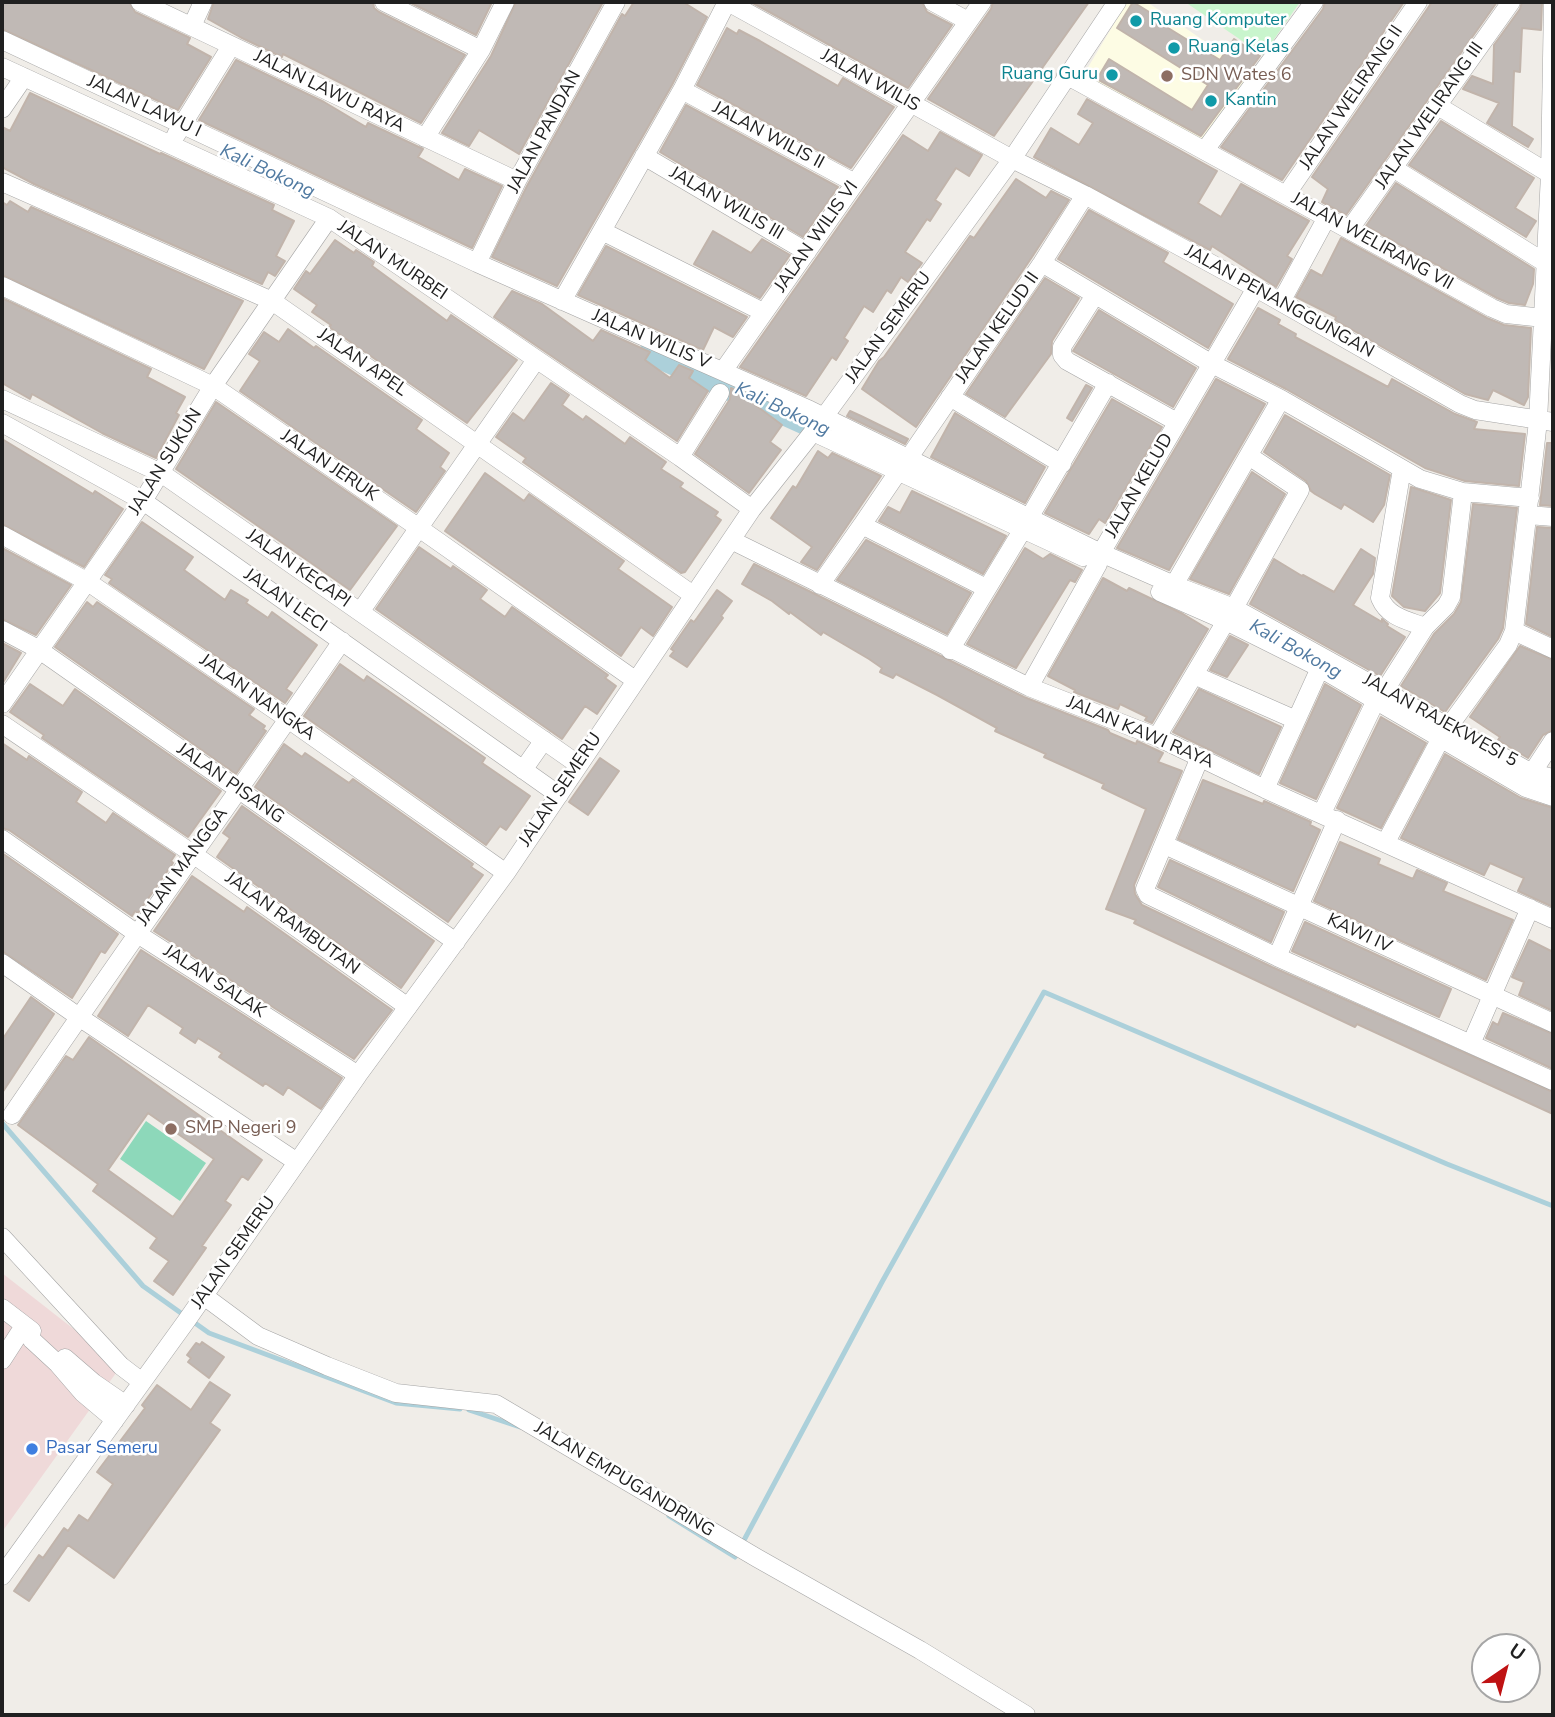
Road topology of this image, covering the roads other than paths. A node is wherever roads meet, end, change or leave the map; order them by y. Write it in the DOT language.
graph roads {
  1 [pos="140,2"];
  2 [pos="203,2"];
  3 [pos="384,2"];
  4 [pos="505,2"];
  5 [pos="616,2"];
  6 [pos="727,2"];
  7 [pos="933,2"];
  8 [pos="982,2"];
  9 [pos="1116,2"];
  10 [pos="1314,2"];
  11 [pos="1418,2"];
  12 [pos="1511,2"];
  13 [pos="1553,2"];
  14 [pos="968,21"];
  15 [pos="192,26"];
  16 [pos="2,40"];
  17 [pos="231,46"];
  18 [pos="481,50"];
  19 [pos="2,67"];
  20 [pos="1066,75"];
  21 [pos="23,77"];
  22 [pos="682,90"];
  23 [pos="910,103"];
  24 [pos="1438,106"];
  25 [pos="2,109"];
  26 [pos="181,124"];
  27 [pos="425,138"];
  28 [pos="172,144"];
  29 [pos="1205,150"];
  30 [pos="644,156"];
  31 [pos="1012,159"];
  32 [pos="1551,166"];
  33 [pos="1393,168"];
  34 [pos="517,181"];
  35 [pos="2,182"];
  36 [pos="855,183"];
  37 [pos="1085,195"];
  38 [pos="1286,195"];
  39 [pos="329,218"];
  40 [pos="1326,219"];
  41 [pos="1349,230"];
  42 [pos="602,231"];
  43 [pos="807,252"];
  44 [pos="1544,262"];
  45 [pos="1042,263"];
  46 [pos="477,264"];
  47 [pos="2,286"];
  48 [pos="1256,288"];
  49 [pos="1095,295"];
  50 [pos="272,301"];
  51 [pos="562,301"];
  52 [pos="1281,302"];
  53 [pos="763,312"];
  54 [pos="1548,318"];
  55 [pos="536,360"];
  56 [pos="1212,364"];
  57 [pos="723,371"];
  58 [pos="1108,383"];
  59 [pos="213,386"];
  60 [pos="720,393"];
  61 [pos="950,397"];
  62 [pos="2,399"];
  63 [pos="1281,399"];
  64 [pos="1546,421"];
  65 [pos="1177,422"];
  66 [pos="2,423"];
  67 [pos="819,425"];
  68 [pos="478,444"];
  69 [pos="1249,456"];
  70 [pos="680,457"];
  71 [pos="1062,464"];
  72 [pos="903,466"];
  73 [pos="1402,470"];
  74 [pos="161,473"];
  75 [pos="1462,492"];
  76 [pos="143,501"];
  77 [pos="1529,507"];
  78 [pos="752,509"];
  79 [pos="1553,517"];
  80 [pos="1026,523"];
  81 [pos="862,525"];
  82 [pos="419,527"];
  83 [pos="2,535"];
  84 [pos="731,540"];
  85 [pos="1100,558"];
  86 [pos="88,582"];
  87 [pos="820,585"];
  88 [pos="1174,585"];
  89 [pos="986,588"];
  90 [pos="693,595"];
  91 [pos="360,612"];
  92 [pos="1230,615"];
  93 [pos="1424,626"];
  94 [pos="2,630"];
  95 [pos="1514,631"];
  96 [pos="342,641"];
  97 [pos="38,649"];
  98 [pos="1553,649"];
  99 [pos="950,650"];
  100 [pos="1320,668"];
  101 [pos="1194,675"];
  102 [pos="635,680"];
  103 [pos="1029,687"];
  104 [pos="1381,695"];
  105 [pos="2,704"];
  106 [pos="288,719"];
  107 [pos="1296,720"];
  108 [pos="2,724"];
  109 [pos="1445,733"];
  110 [pos="1157,737"];
  111 [pos="544,740"];
  112 [pos="1553,741"];
  113 [pos="1200,757"];
  114 [pos="579,765"];
  115 [pos="523,769"];
  116 [pos="1532,772"];
  117 [pos="1553,778"];
  118 [pos="1265,789"];
  119 [pos="239,790"];
  120 [pos="559,794"];
  121 [pos="1553,797"];
  122 [pos="1329,816"];
  123 [pos="2,839"];
  124 [pos="1386,842"];
  125 [pos="1165,845"];
  126 [pos="193,854"];
  127 [pos="506,873"];
  128 [pos="1300,907"];
  129 [pos="1530,908"];
  130 [pos="1553,919"];
  131 [pos="136,933"];
  132 [pos="456,942"];
  133 [pos="1277,957"];
  134 [pos="2,963"];
  135 [pos="1492,995"];
  136 [pos="408,1007"];
  137 [pos="79,1017"];
  138 [pos="1553,1023"];
  139 [pos="1471,1044"];
  140 [pos="358,1074"];
  141 [pos="1553,1081"];
  142 [pos="12,1115"];
  143 [pos="297,1162"];
  144 [pos="2,1237"];
  145 [pos="202,1300"];
  146 [pos="2,1308"];
  147 [pos="24,1326"];
  148 [pos="2,1360"];
  149 [pos="142,1382"];
  150 [pos="126,1405"];
  151 [pos="115,1420"];
  152 [pos="2,1576"];
  153 [pos="1026,1715"];
  1 -- 15 [label="street, JALAN LAWU RAYA"];
  2 -- 15 [label="street"];
  3 -- 18 [label="street"];
  4 -- 18 [label="street"];
  5 -- 34 [label="street, JALAN PANDAN"];
  6 -- 22 [label="street"];
  6 -- 23 [label="street, JALAN WILIS"];
  7 -- 14 [label="street"];
  8 -- 14 [label="street, JALAN WILIS VI"];
  9 -- 20 [label="street, JALAN SEMERU"];
  10 -- 29 [label="street"];
  11 -- 38 [label="street, JALAN WELIRANG II"];
  12 -- 24 [label="street, JALAN WELIRANG III"];
  13 -- 32 [label="street"];
  14 -- 23 [label="street, JALAN WILIS VI"];
  15 -- 17 [label="street, JALAN LAWU RAYA"];
  16 -- 26 [label="street, JALAN LAWU I"];
  17 -- 26 [label="street"];
  17 -- 27 [label="street, JALAN LAWU RAYA"];
  18 -- 27 [label="street"];
  19 -- 21 [label="street, JALAN MURBEI"];
  20 -- 29 [label="street, JALAN WELIRANG VII"];
  20 -- 31 [label="street, JALAN SEMERU"];
  21 -- 25 [label="street"];
  21 -- 28 [label="street, JALAN MURBEI"];
  22 -- 30 [label="street"];
  22 -- 36 [label="street, JALAN WILIS II"];
  23 -- 31 [label="street, JALAN WILIS"];
  23 -- 36 [label="street, JALAN WILIS VI"];
  24 -- 32 [label="street"];
  24 -- 33 [label="street, JALAN WELIRANG III"];
  26 -- 28 [label="street"];
  26 -- 46 [label="street, JALAN LAWU I"];
  27 -- 34 [label="street, JALAN LAWU RAYA"];
  28 -- 39 [label="street, JALAN MURBEI"];
  29 -- 38 [label="street, JALAN WELIRANG VII"];
  30 -- 42 [label="street"];
  30 -- 43 [label="street, JALAN WILIS III"];
  31 -- 37 [label="street, JALAN PENANGGUNGAN"];
  31 -- 67 [label="street, JALAN SEMERU"];
  32 -- 44 [label="street"];
  33 -- 41 [label="street, JALAN WELIRANG III"];
  33 -- 44 [label="street"];
  34 -- 46 [label="street, JALAN PANDAN"];
  35 -- 50 [label="street, JALAN APEL"];
  36 -- 43 [label="street, JALAN WILIS VI"];
  37 -- 45 [label="street, JALAN KELUD II"];
  37 -- 48 [label="street, JALAN PENANGGUNGAN"];
  38 -- 40 [label="street, JALAN WELIRANG VII"];
  39 -- 50 [label="street, JALAN SUKUN"];
  39 -- 55 [label="street, JALAN MURBEI"];
  40 -- 41 [label="street, JALAN WELIRANG VII"];
  40 -- 52 [label="street"];
  41 -- 54 [label="street, JALAN WELIRANG VII"];
  42 -- 51 [label="street"];
  42 -- 53 [label="street"];
  43 -- 53 [label="street, JALAN WILIS VI"];
  44 -- 54 [label="street"];
  45 -- 49 [label="street"];
  45 -- 61 [label="street, JALAN KELUD II"];
  46 -- 51 [label="street, JALAN WILIS V"];
  47 -- 59 [label="street, JALAN JERUK"];
  48 -- 52 [label="street, JALAN PENANGGUNGAN"];
  48 -- 56 [label="street, JALAN KELUD"];
  49 -- 56 [label="street"];
  49 -- 58 [label="street"];
  50 -- 59 [label="street, JALAN SUKUN"];
  50 -- 68 [label="street, JALAN APEL"];
  51 -- 57 [label="street, JALAN WILIS V"];
  52 -- 64 [label="street, JALAN PENANGGUNGAN"];
  53 -- 57 [label="street, JALAN WILIS VI"];
  54 -- 64 [label="street"];
  55 -- 68 [label="street"];
  55 -- 70 [label="street, JALAN MURBEI"];
  56 -- 63 [label="street"];
  56 -- 65 [label="street, JALAN KELUD"];
  57 -- 67 [label="street, JALAN WILIS V"];
  58 -- 65 [label="street"];
  58 -- 71 [label="street"];
  59 -- 74 [label="street, JALAN SUKUN"];
  59 -- 82 [label="street, JALAN JERUK"];
  60 -- 70 [label="street"];
  61 -- 71 [label="street"];
  61 -- 72 [label="street, JALAN KELUD II"];
  62 -- 74 [label="street, JALAN KECAPI"];
  63 -- 69 [label="street"];
  63 -- 73 [label="street"];
  64 -- 77 [label="street"];
  65 -- 85 [label="street, JALAN KELUD"];
  66 -- 76 [label="street, JALAN LECI"];
  67 -- 72 [label="street, JALAN WILIS V"];
  67 -- 78 [label="street, JALAN SEMERU"];
  68 -- 82 [label="street"];
  68 -- 90 [label="street, JALAN APEL"];
  69 -- 88 [label="street"];
  69 -- 92 [label="street"];
  70 -- 78 [label="street, JALAN MURBEI"];
  71 -- 80 [label="street"];
  72 -- 80 [label="street, JALAN WILIS V"];
  72 -- 81 [label="street, JALAN KELUD II"];
  73 -- 75 [label="street"];
  73 -- 93 [label="street"];
  74 -- 76 [label="street, JALAN SUKUN"];
  74 -- 91 [label="street, JALAN KECAPI"];
  75 -- 77 [label="street"];
  75 -- 93 [label="street"];
  76 -- 86 [label="street, JALAN SUKUN"];
  76 -- 96 [label="street, JALAN LECI"];
  77 -- 79 [label="street"];
  77 -- 95 [label="street"];
  78 -- 84 [label="street, JALAN SEMERU"];
  80 -- 85 [label="street, JALAN WILIS V"];
  80 -- 89 [label="street"];
  81 -- 87 [label="street, JALAN KELUD II"];
  81 -- 89 [label="street"];
  82 -- 91 [label="street"];
  82 -- 102 [label="street, JALAN JERUK"];
  83 -- 86 [label="street, JALAN NANGKA"];
  84 -- 87 [label="street, JALAN KAWI RAYA"];
  84 -- 90 [label="street, JALAN SEMERU"];
  85 -- 88 [label="street, JALAN RAJEKWESI 5"];
  85 -- 92 [label="street"];
  85 -- 103 [label="street, JALAN KELUD"];
  86 -- 97 [label="street, JALAN SUKUN"];
  86 -- 106 [label="street, JALAN NANGKA"];
  87 -- 99 [label="street, JALAN KAWI RAYA"];
  88 -- 92 [label="street, JALAN RAJEKWESI 5"];
  89 -- 99 [label="street"];
  90 -- 102 [label="street, JALAN SEMERU"];
  91 -- 111 [label="street, JALAN KECAPI"];
  92 -- 100 [label="street"];
  92 -- 101 [label="street"];
  92 -- 104 [label="street, JALAN RAJEKWESI 5"];
  93 -- 104 [label="street"];
  94 -- 97 [label="street, JALAN PISANG"];
  95 -- 98 [label="street"];
  95 -- 109 [label="street"];
  96 -- 106 [label="street, JALAN MANGGA"];
  96 -- 115 [label="street, JALAN LECI"];
  97 -- 105 [label="street, JALAN SUKUN"];
  97 -- 119 [label="street, JALAN PISANG"];
  99 -- 103 [label="street, JALAN KAWI RAYA"];
  100 -- 104 [label="street"];
  100 -- 107 [label="street"];
  101 -- 107 [label="street"];
  101 -- 110 [label="street"];
  102 -- 114 [label="street, JALAN SEMERU"];
  103 -- 110 [label="street, JALAN KAWI RAYA"];
  104 -- 109 [label="street"];
  104 -- 122 [label="street"];
  106 -- 119 [label="street, JALAN MANGGA"];
  106 -- 127 [label="street, JALAN NANGKA"];
  107 -- 118 [label="street"];
  108 -- 126 [label="street, JALAN RAMBUTAN"];
  109 -- 116 [label="street, JALAN RAJEKWESI 5"];
  109 -- 121 [label="street"];
  109 -- 124 [label="street"];
  110 -- 113 [label="street, JALAN KAWI RAYA"];
  111 -- 114 [label="street, JALAN KECAPI"];
  111 -- 115 [label="street"];
  112 -- 116 [label="street"];
  113 -- 118 [label="street, JALAN KAWI RAYA"];
  113 -- 125 [label="street"];
  114 -- 120 [label="street, JALAN SEMERU"];
  115 -- 120 [label="street, JALAN LECI"];
  116 -- 117 [label="street, JALAN RAJEKWESI 5"];
  118 -- 122 [label="street, JALAN KAWI RAYA"];
  119 -- 126 [label="street, JALAN MANGGA"];
  119 -- 132 [label="street, JALAN PISANG"];
  120 -- 127 [label="street, JALAN SEMERU"];
  122 -- 124 [label="street, JALAN KAWI RAYA"];
  122 -- 128 [label="street"];
  123 -- 131 [label="street, JALAN SALAK"];
  124 -- 129 [label="street, JALAN KAWI RAYA"];
  125 -- 128 [label="street, KAWI IV"];
  125 -- 133 [label="street"];
  126 -- 131 [label="street, JALAN MANGGA"];
  126 -- 136 [label="street, JALAN RAMBUTAN"];
  127 -- 132 [label="street, JALAN SEMERU"];
  128 -- 133 [label="street"];
  128 -- 135 [label="street, KAWI IV"];
  129 -- 130 [label="street, JALAN KAWI RAYA"];
  129 -- 135 [label="street"];
  131 -- 137 [label="street, JALAN MANGGA"];
  131 -- 140 [label="street, JALAN SALAK"];
  132 -- 136 [label="street, JALAN SEMERU"];
  133 -- 139 [label="street"];
  134 -- 137 [label="street"];
  135 -- 138 [label="street, KAWI IV"];
  135 -- 139 [label="street"];
  136 -- 140 [label="street, JALAN SEMERU"];
  137 -- 142 [label="street, JALAN MANGGA"];
  137 -- 143 [label="street"];
  139 -- 141 [label="street"];
  140 -- 143 [label="street, JALAN SEMERU"];
  143 -- 145 [label="street, JALAN SEMERU"];
  144 -- 149 [label="street"];
  145 -- 149 [label="street, JALAN SEMERU"];
  145 -- 153 [label="street, JALAN EMPUGANDRING"];
  146 -- 147 [label="street"];
  147 -- 148 [label="street"];
  147 -- 150 [label="street"];
  147 -- 151 [label="street"];
  149 -- 150 [label="street, JALAN SEMERU"];
  150 -- 151 [label="street, JALAN SEMERU"];
  151 -- 152 [label="street, JALAN SEMERU"];
}
